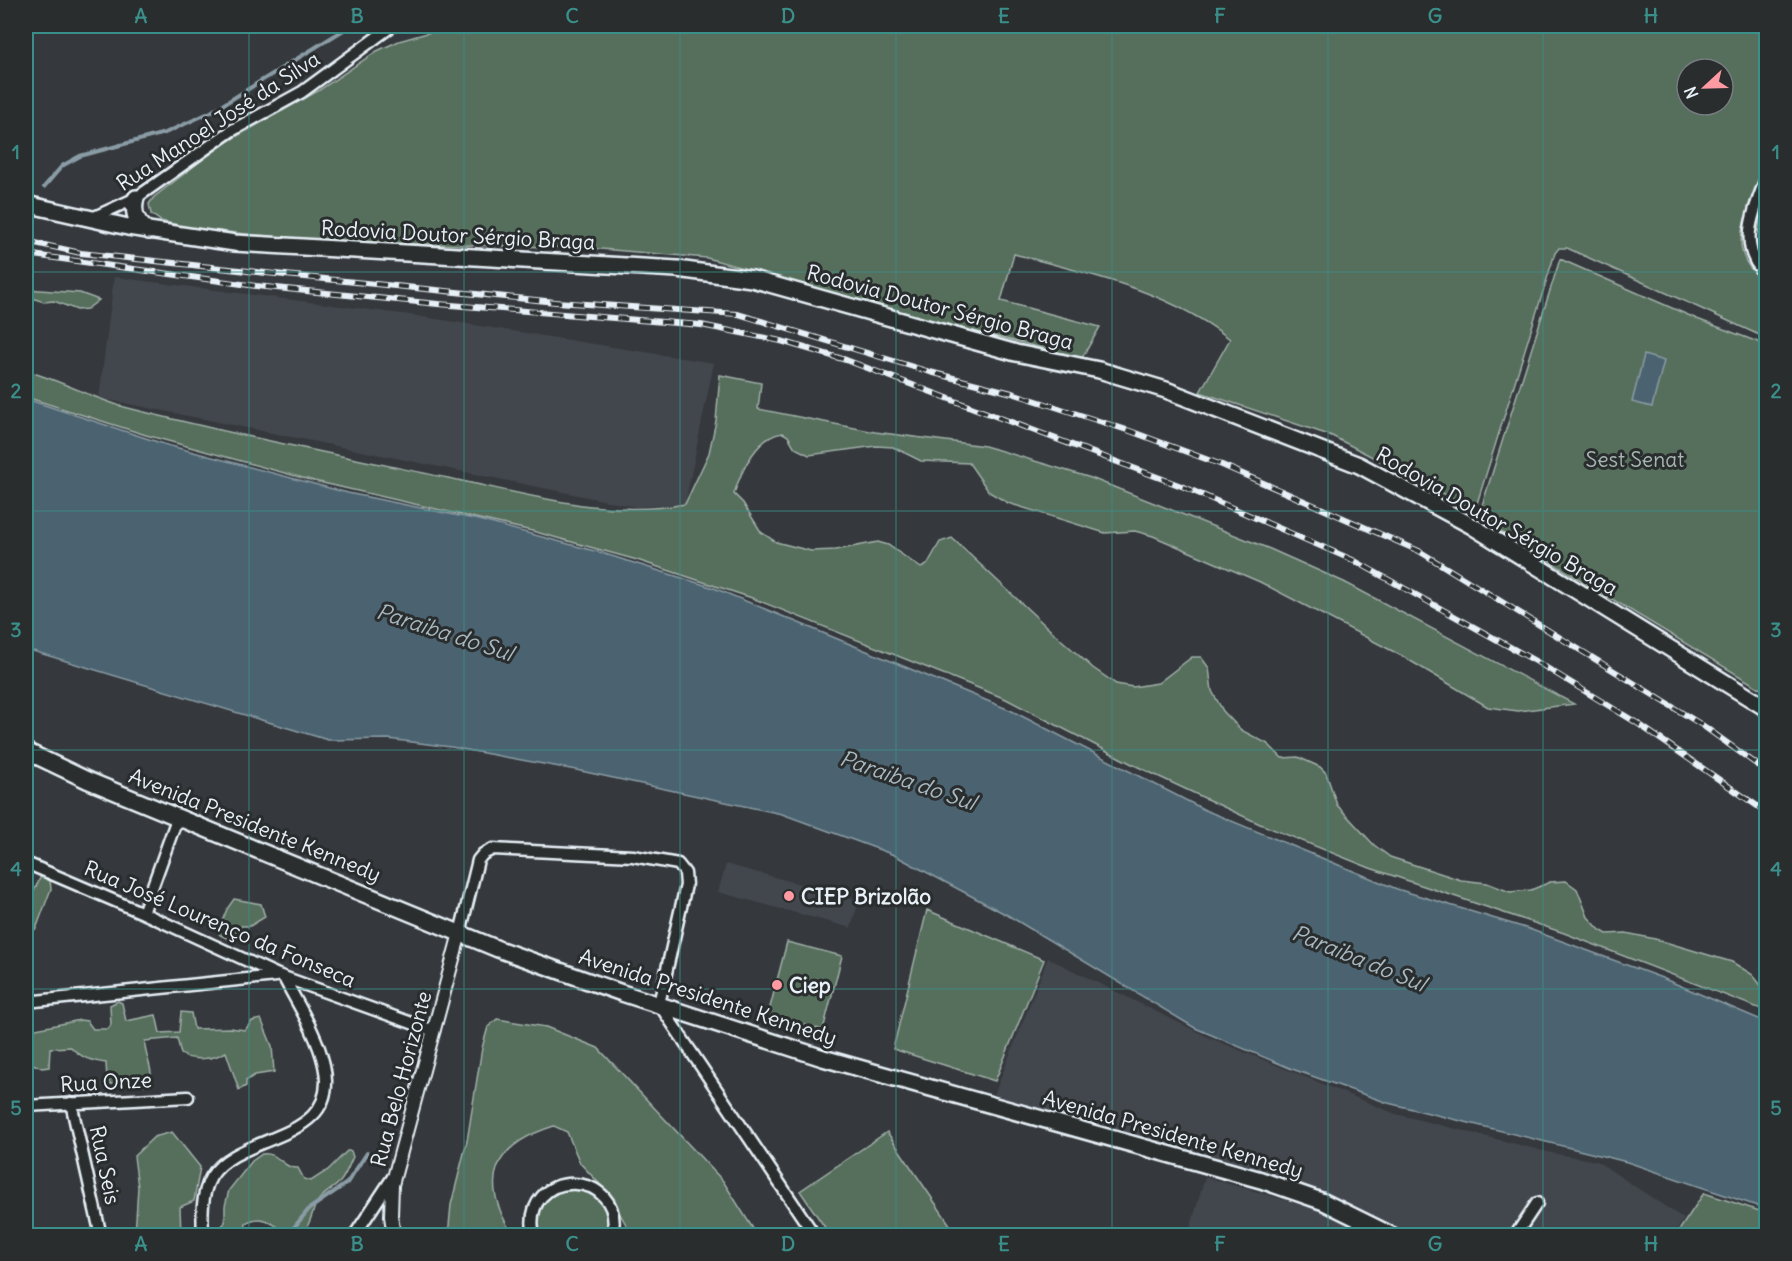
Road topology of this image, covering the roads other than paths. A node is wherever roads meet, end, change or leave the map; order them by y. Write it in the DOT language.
graph roads {
  1 [pos="392,26"];
  2 [pos="1767,178"];
  3 [pos="136,198"];
  4 [pos="26,204"];
  5 [pos="89,218"];
  6 [pos="149,231"];
  7 [pos="1767,275"];
  8 [pos="1766,706"];
  9 [pos="26,751"];
  10 [pos="182,818"];
  11 [pos="26,863"];
  12 [pos="143,913"];
  13 [pos="460,933"];
  14 [pos="281,976"];
  15 [pos="26,1002"];
  16 [pos="659,1004"];
  17 [pos="434,1031"];
  18 [pos="188,1097"];
  19 [pos="71,1103"];
  20 [pos="26,1106"];
  21 [pos="395,1174"];
  22 [pos="1537,1203"];
  23 [pos="101,1236"];
  24 [pos="203,1236"];
  25 [pos="354,1236"];
  26 [pos="394,1236"];
  27 [pos="534,1236"];
  28 [pos="612,1236"];
  29 [pos="815,1236"];
  30 [pos="1393,1236"];
  31 [pos="1515,1236"];
  1 -- 3 [label="street, Rua Manoel José da Silva"];
  2 -- 7 [label="street"];
  3 -- 5 [label="street, Rua Manoel José da Silva"];
  3 -- 6 [label="main road"];
  4 -- 5 [label="main road, Rodovia Doutor Sérgio Braga"];
  5 -- 6 [label="main road, Rodovia Doutor Sérgio Braga"];
  6 -- 8 [label="main road, Rodovia Doutor Sérgio Braga"];
  9 -- 10 [label="main road, Avenida Presidente Kennedy"];
  10 -- 12 [label="street"];
  10 -- 13 [label="main road, Avenida Presidente Kennedy"];
  11 -- 12 [label="street, Rua José Lourenço da Fonseca"];
  12 -- 14 [label="street, Rua José Lourenço da Fonseca"];
  13 -- 16 [label="main road, Avenida Presidente Kennedy"];
  13 -- 16 [label="street"];
  13 -- 17 [label="street, Rua Belo Horizonte"];
  14 -- 15 [label="street"];
  14 -- 17 [label="street, Rua José Lourenço da Fonseca"];
  14 -- 24 [label="street"];
  16 -- 29 [label="street"];
  16 -- 30 [label="main road, Avenida Presidente Kennedy"];
  17 -- 21 [label="street, Rua Belo Horizonte"];
  18 -- 19 [label="street, Rua Onze"];
  19 -- 20 [label="street, Rua Onze"];
  19 -- 23 [label="street, Rua Seis"];
  21 -- 25 [label="street"];
  21 -- 26 [label="street, Rua Belo Horizonte"];
  22 -- 31 [label="street"];
  27 -- 28 [label="street"];
}
